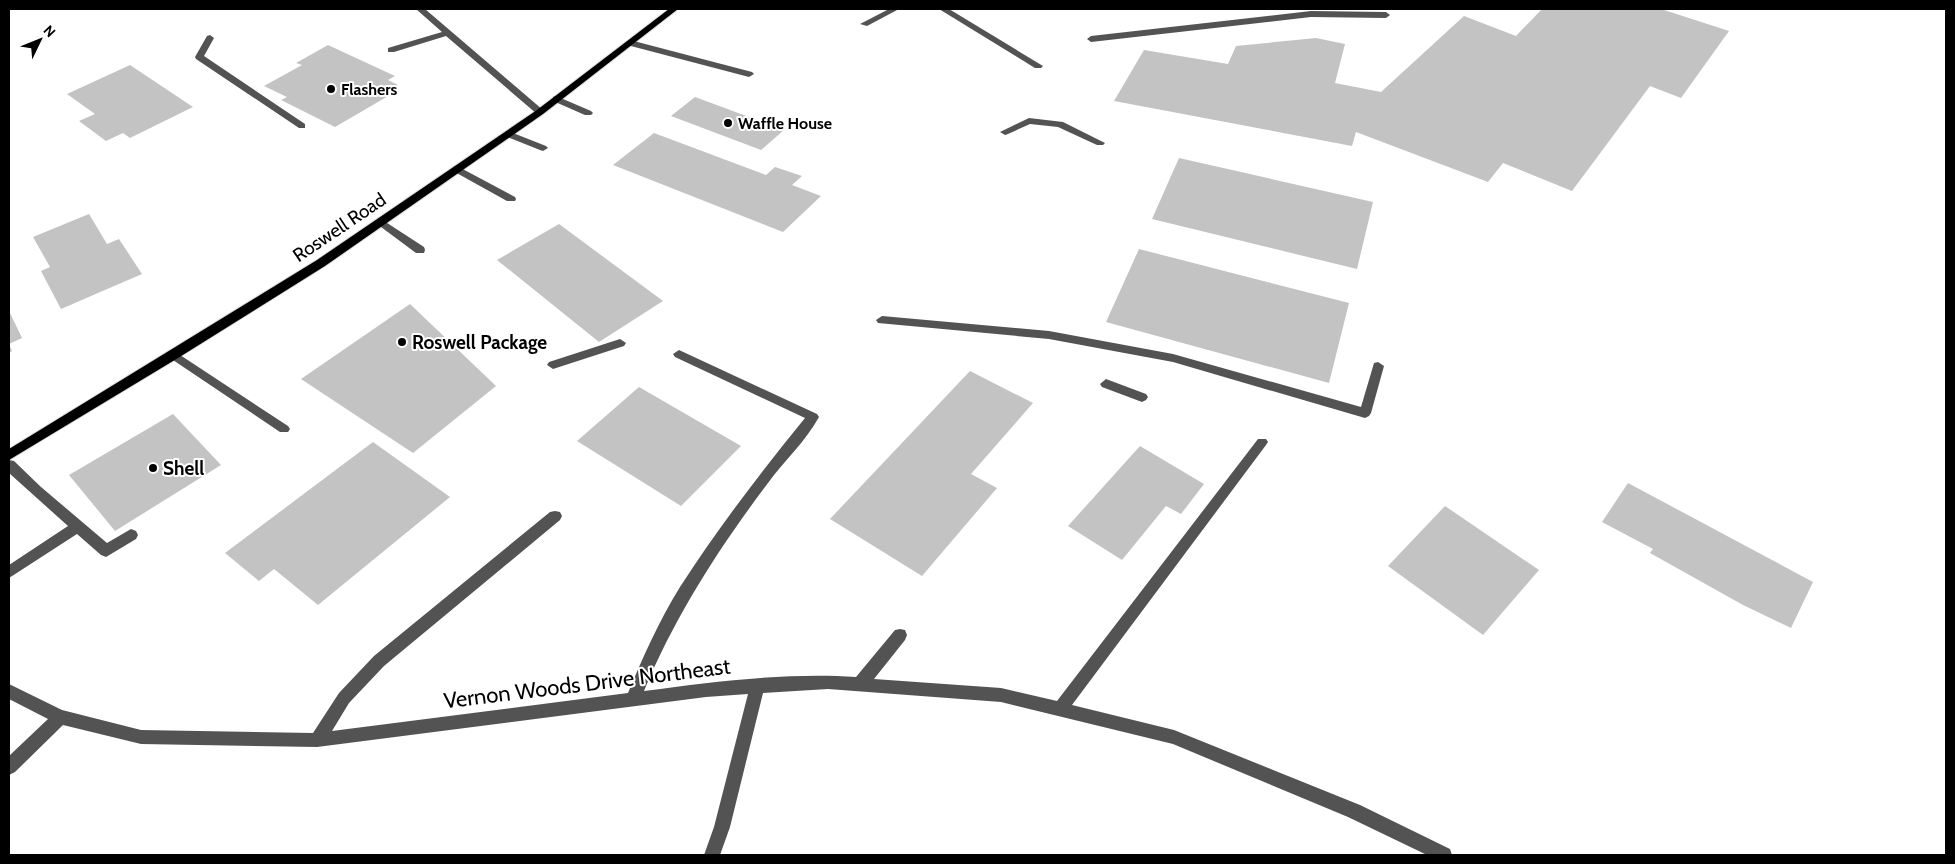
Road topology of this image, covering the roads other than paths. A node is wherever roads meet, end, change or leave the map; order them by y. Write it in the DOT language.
graph roads {
  1 [pos="420,9"];
  2 [pos="674,9"];
  3 [pos="895,9"];
  4 [pos="943,9"];
  5 [pos="1386,15"];
  6 [pos="864,24"];
  7 [pos="448,33"];
  8 [pos="210,38"];
  9 [pos="1091,39"];
  10 [pos="630,43"];
  11 [pos="391,50"];
  12 [pos="1038,66"];
  13 [pos="749,74"];
  14 [pos="556,99"];
  15 [pos="540,112"];
  16 [pos="588,113"];
  17 [pos="302,126"];
  18 [pos="1005,132"];
  19 [pos="508,134"];
  20 [pos="1100,143"];
  21 [pos="543,148"];
  22 [pos="457,169"];
  23 [pos="511,199"];
  24 [pos="381,222"];
  25 [pos="420,250"];
  26 [pos="882,320"];
  27 [pos="620,343"];
  28 [pos="680,354"];
  29 [pos="174,355"];
  30 [pos="553,365"];
  31 [pos="1378,366"];
  32 [pos="1106,384"];
  33 [pos="1142,397"];
  34 [pos="284,429"];
  35 [pos="1262,442"];
  36 [pos="9,455"];
  37 [pos="9,465"];
  38 [pos="554,516"];
  39 [pos="79,526"];
  40 [pos="131,535"];
  41 [pos="9,572"];
  42 [pos="900,635"];
  43 [pos="859,685"];
  44 [pos="757,686"];
  45 [pos="9,691"];
  46 [pos="633,699"];
  47 [pos="1060,709"];
  48 [pos="60,717"];
  49 [pos="317,740"];
  50 [pos="9,767"];
  51 [pos="712,855"];
  52 [pos="1444,855"];
  1 -- 7 [label="street"];
  2 -- 10 [label="main road, Roswell Road"];
  3 -- 6 [label="street"];
  4 -- 12 [label="street"];
  5 -- 9 [label="street"];
  7 -- 11 [label="street"];
  7 -- 15 [label="street"];
  8 -- 17 [label="street"];
  10 -- 13 [label="street"];
  10 -- 14 [label="main road, Roswell Road"];
  14 -- 15 [label="main road, Roswell Road"];
  14 -- 16 [label="street"];
  15 -- 19 [label="main road, Roswell Road"];
  18 -- 20 [label="street"];
  19 -- 21 [label="street"];
  19 -- 22 [label="main road, Roswell Road"];
  22 -- 23 [label="street"];
  22 -- 24 [label="main road, Roswell Road"];
  24 -- 25 [label="street"];
  24 -- 29 [label="main road, Roswell Road"];
  26 -- 31 [label="street"];
  27 -- 30 [label="street"];
  28 -- 46 [label="street"];
  29 -- 34 [label="street"];
  29 -- 36 [label="main road, Roswell Road"];
  32 -- 33 [label="street"];
  35 -- 47 [label="street"];
  37 -- 39 [label="street"];
  38 -- 49 [label="street"];
  39 -- 40 [label="street"];
  39 -- 41 [label="street"];
  42 -- 43 [label="street"];
  43 -- 44 [label="street, Vernon Woods Drive Northeast"];
  43 -- 47 [label="street, Vernon Woods Drive Northeast"];
  44 -- 46 [label="street, Vernon Woods Drive Northeast"];
  44 -- 51 [label="street"];
  45 -- 48 [label="street, Vernon Woods Drive Northeast"];
  46 -- 49 [label="street, Vernon Woods Drive Northeast"];
  47 -- 52 [label="street, Vernon Woods Drive Northeast"];
  48 -- 49 [label="street, Vernon Woods Drive Northeast"];
  48 -- 50 [label="street"];
}
